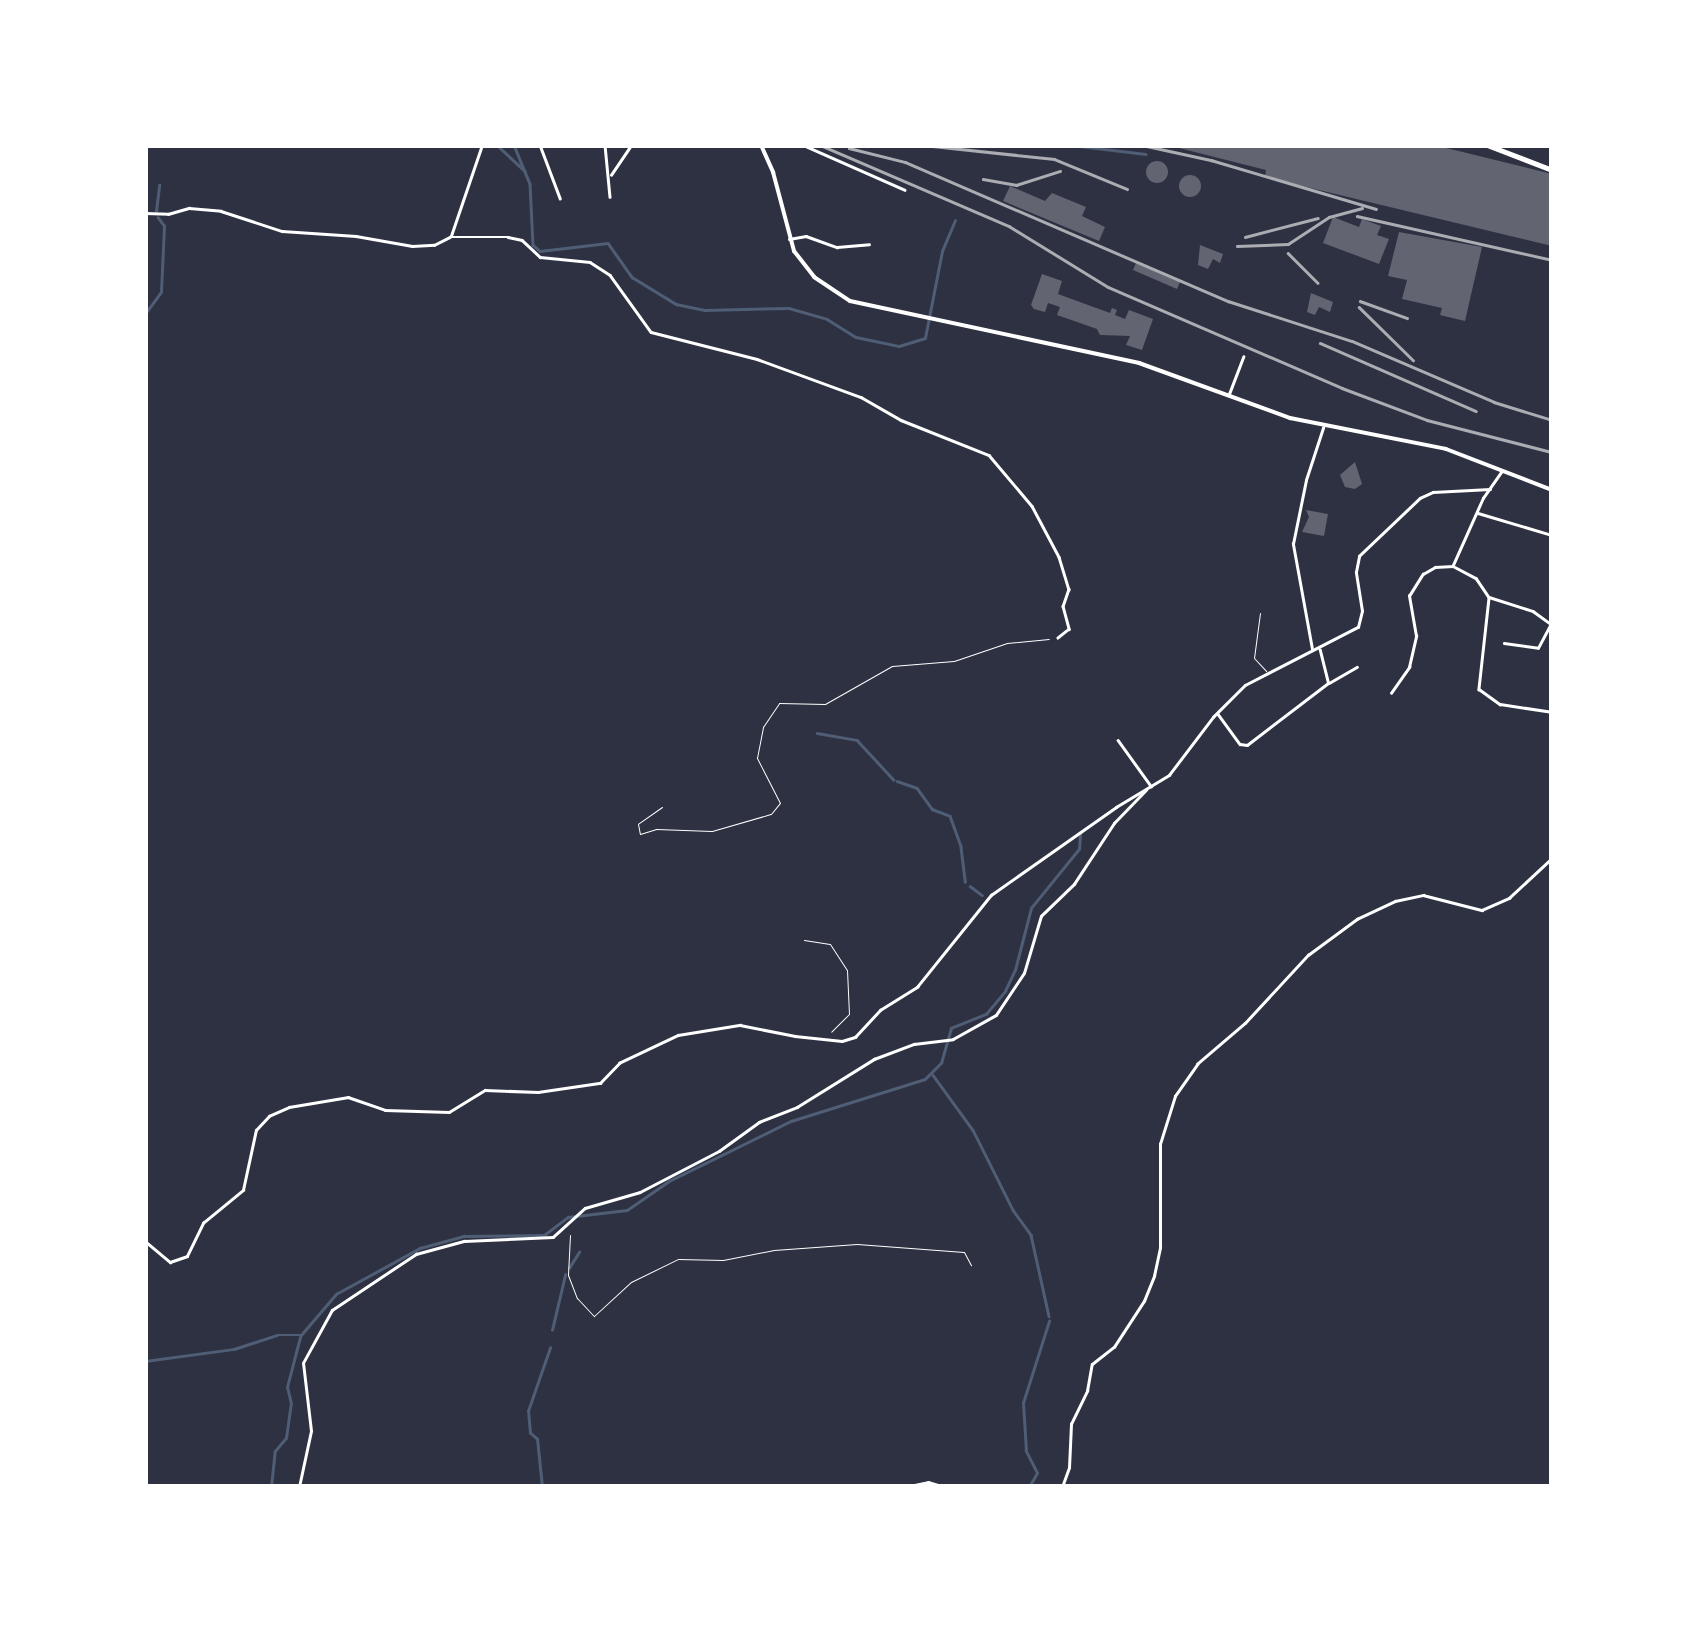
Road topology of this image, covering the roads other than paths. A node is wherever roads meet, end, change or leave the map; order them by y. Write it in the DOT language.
graph roads {
  1 [pos="482,145"];
  2 [pos="540,145"];
  3 [pos="605,145"];
  4 [pos="630,145"];
  5 [pos="761,145"];
  6 [pos="803,145"];
  7 [pos="1487,145"];
  8 [pos="1552,170"];
  9 [pos="610,176"];
  10 [pos="905,190"];
  11 [pos="610,197"];
  12 [pos="560,198"];
  13 [pos="145,213"];
  14 [pos="450,237"];
  15 [pos="788,238"];
  16 [pos="870,244"];
  17 [pos="1243,357"];
  18 [pos="1228,395"];
  19 [pos="1324,425"];
  20 [pos="1502,471"];
  21 [pos="1490,489"];
  22 [pos="1552,490"];
  23 [pos="1476,513"];
  24 [pos="1552,535"];
  25 [pos="1453,566"];
  26 [pos="1489,597"];
  27 [pos="1260,613"];
  28 [pos="1552,625"];
  29 [pos="1058,638"];
  30 [pos="1504,643"];
  31 [pos="1319,647"];
  32 [pos="1312,650"];
  33 [pos="1357,667"];
  34 [pos="1269,673"];
  35 [pos="1328,683"];
  36 [pos="1391,693"];
  37 [pos="1552,712"];
  38 [pos="1217,713"];
  39 [pos="1118,740"];
  40 [pos="1148,788"];
  41 [pos="1552,858"];
  42 [pos="570,1235"];
  43 [pos="145,1241"];
  44 [pos="971,1265"];
  45 [pos="299,1487"];
  46 [pos="906,1487"];
  47 [pos="946,1487"];
  48 [pos="1062,1487"];
  1 -- 14 [label="street"];
  2 -- 12 [label="street"];
  3 -- 9 [label="street"];
  4 -- 9 [label="street"];
  5 -- 15 [label="main road"];
  6 -- 10 [label="street"];
  7 -- 8 [label="main road"];
  9 -- 11 [label="street"];
  13 -- 14 [label="street"];
  14 -- 29 [label="street"];
  15 -- 16 [label="street"];
  15 -- 18 [label="main road"];
  17 -- 18 [label="street"];
  18 -- 19 [label="main road"];
  19 -- 20 [label="main road"];
  19 -- 32 [label="street"];
  20 -- 21 [label="street"];
  20 -- 22 [label="main road"];
  21 -- 23 [label="street"];
  21 -- 31 [label="street"];
  23 -- 24 [label="street"];
  23 -- 25 [label="street"];
  25 -- 26 [label="street"];
  25 -- 36 [label="street"];
  26 -- 28 [label="street"];
  26 -- 37 [label="street"];
  27 -- 34 [label="lane"];
  28 -- 30 [label="street"];
  31 -- 32 [label="street"];
  31 -- 35 [label="street"];
  32 -- 34 [label="street"];
  33 -- 35 [label="street"];
  34 -- 38 [label="street"];
  35 -- 38 [label="street"];
  38 -- 40 [label="street"];
  39 -- 40 [label="street"];
  40 -- 43 [label="street"];
  40 -- 45 [label="street"];
  41 -- 48 [label="street"];
  42 -- 44 [label="lane"];
  46 -- 47 [label="street"];
}
